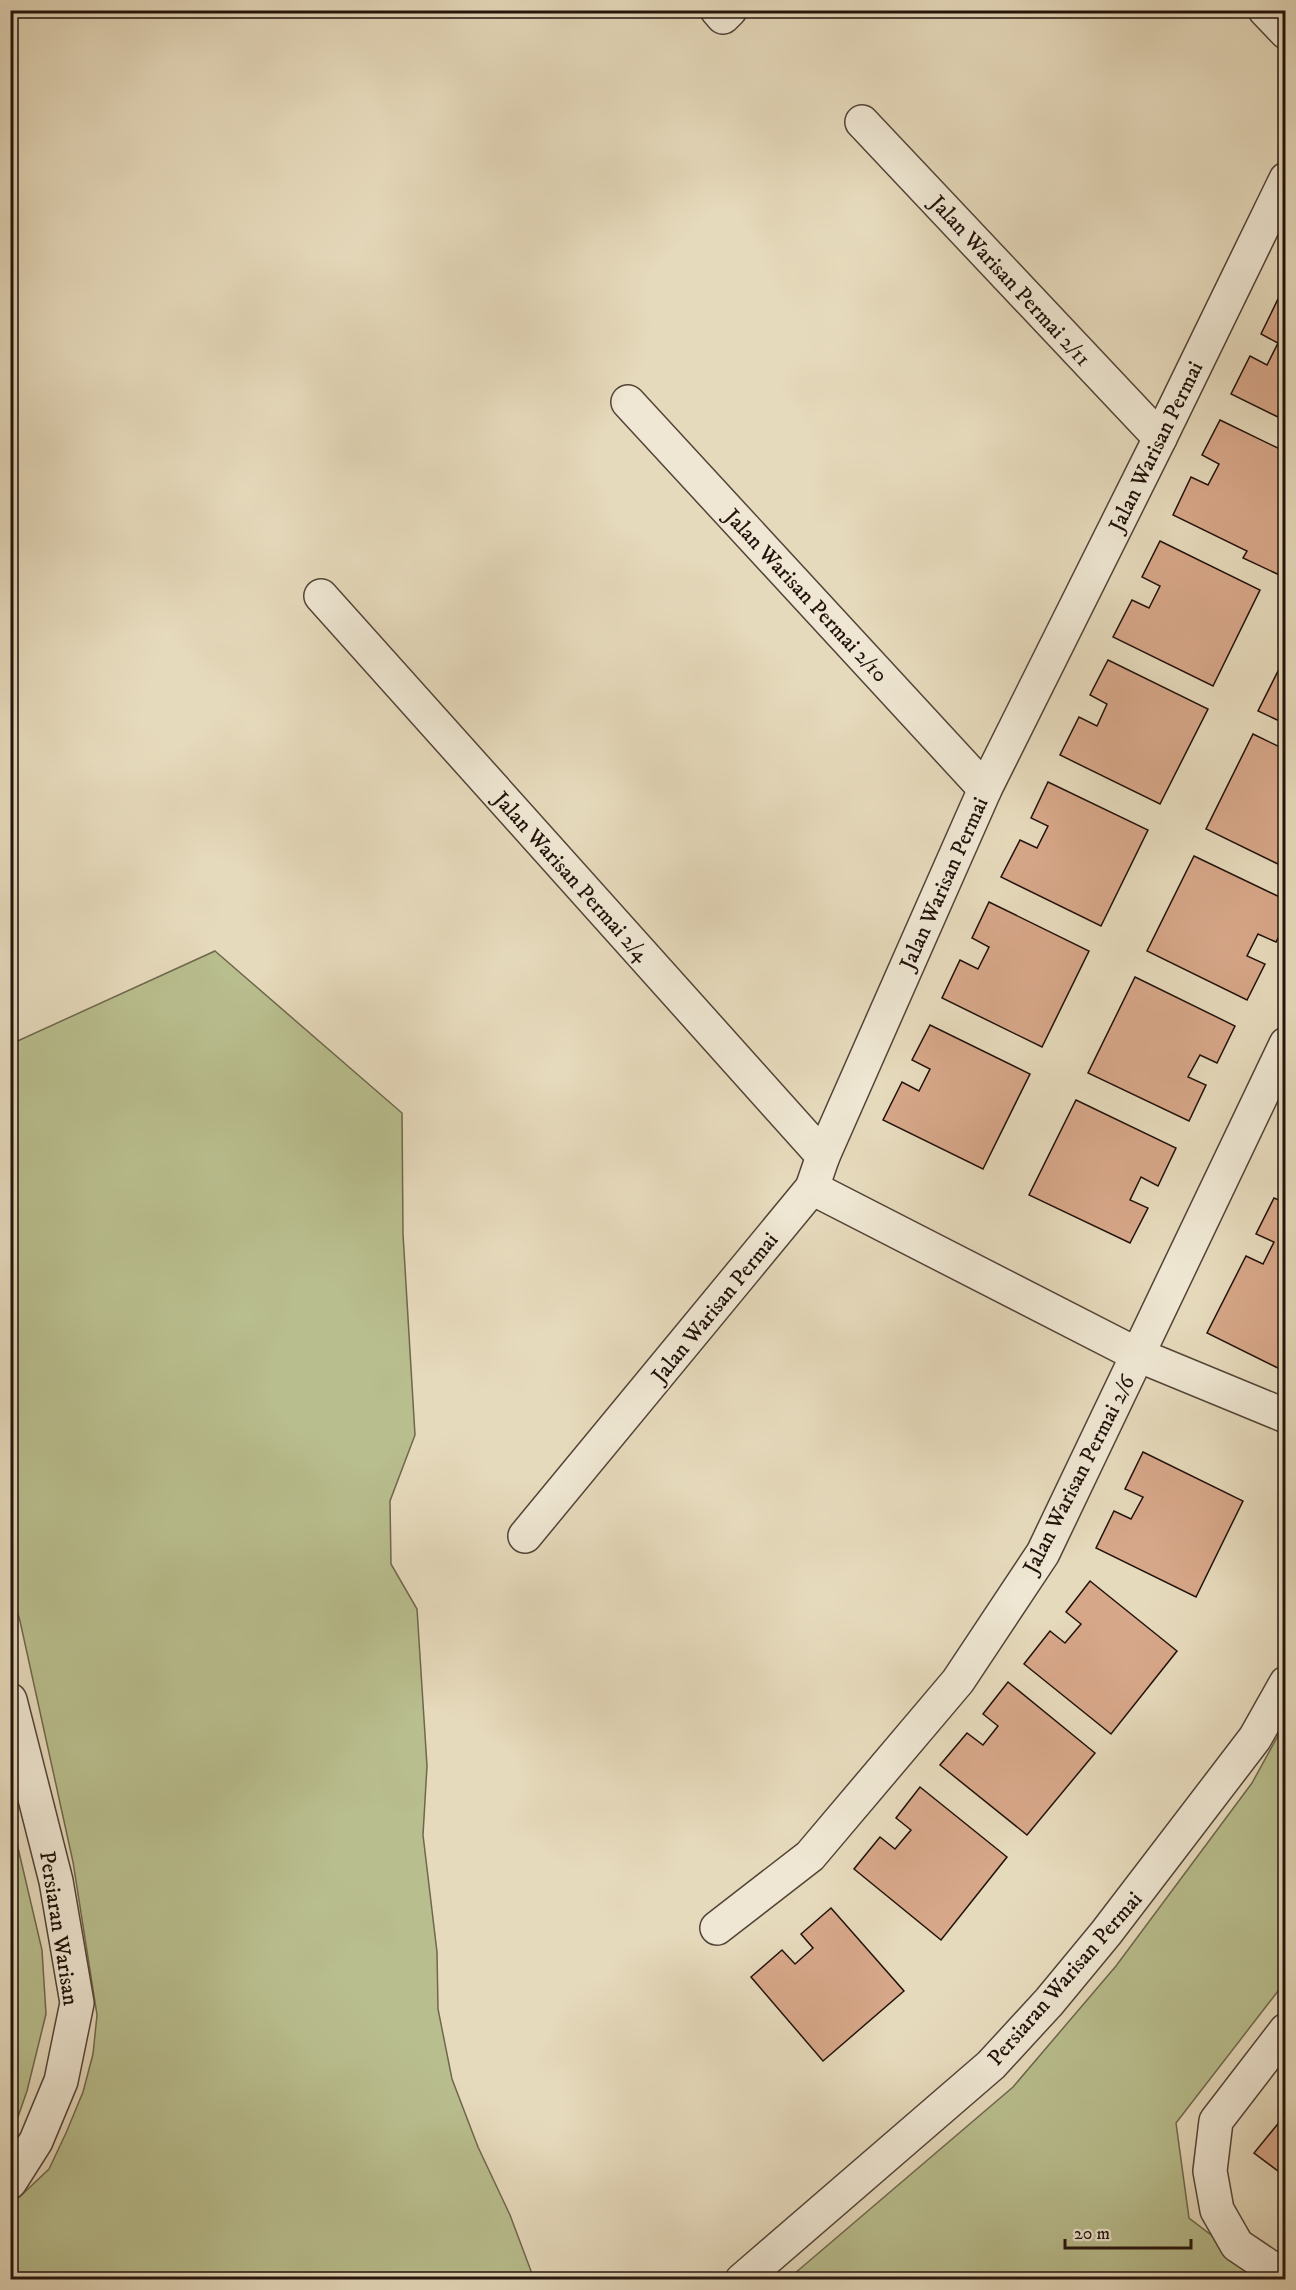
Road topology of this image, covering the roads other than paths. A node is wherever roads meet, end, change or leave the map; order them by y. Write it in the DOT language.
graph roads {
  1 [pos="717,10"];
  2 [pos="730,10"];
  3 [pos="1265,10"];
  4 [pos="1286,32"];
  5 [pos="862,122"];
  6 [pos="1286,179"];
  7 [pos="628,402"];
  8 [pos="1160,438"];
  9 [pos="321,596"];
  10 [pos="985,789"];
  11 [pos="1286,1044"];
  12 [pos="823,1156"];
  13 [pos="812,1188"];
  14 [pos="1138,1355"];
  15 [pos="1286,1416"];
  16 [pos="525,1536"];
  17 [pos="1286,1683"];
  18 [pos="10,1700"];
  19 [pos="717,1928"];
  20 [pos="1286,2030"];
  21 [pos="10,2182"];
  22 [pos="1286,2278"];
  23 [pos="742,2280"];
  1 -- 2 [label="street"];
  3 -- 4 [label="street"];
  5 -- 8 [label="street, Jalan Warisan Permai 2/11"];
  6 -- 8 [label="street, Jalan Warisan Permai"];
  7 -- 10 [label="street, Jalan Warisan Permai 2/10"];
  8 -- 10 [label="street, Jalan Warisan Permai"];
  9 -- 12 [label="street, Jalan Warisan Permai 2/4"];
  10 -- 12 [label="street, Jalan Warisan Permai"];
  11 -- 14 [label="street, Jalan Warisan Permai 2/6"];
  12 -- 13 [label="street, Jalan Warisan Permai"];
  13 -- 14 [label="street"];
  13 -- 16 [label="street, Jalan Warisan Permai"];
  14 -- 15 [label="street"];
  14 -- 19 [label="street, Jalan Warisan Permai 2/6"];
  17 -- 23 [label="street, Persiaran Warisan Permai"];
  18 -- 21 [label="street, Persiaran Warisan"];
  20 -- 22 [label="street"];
}
